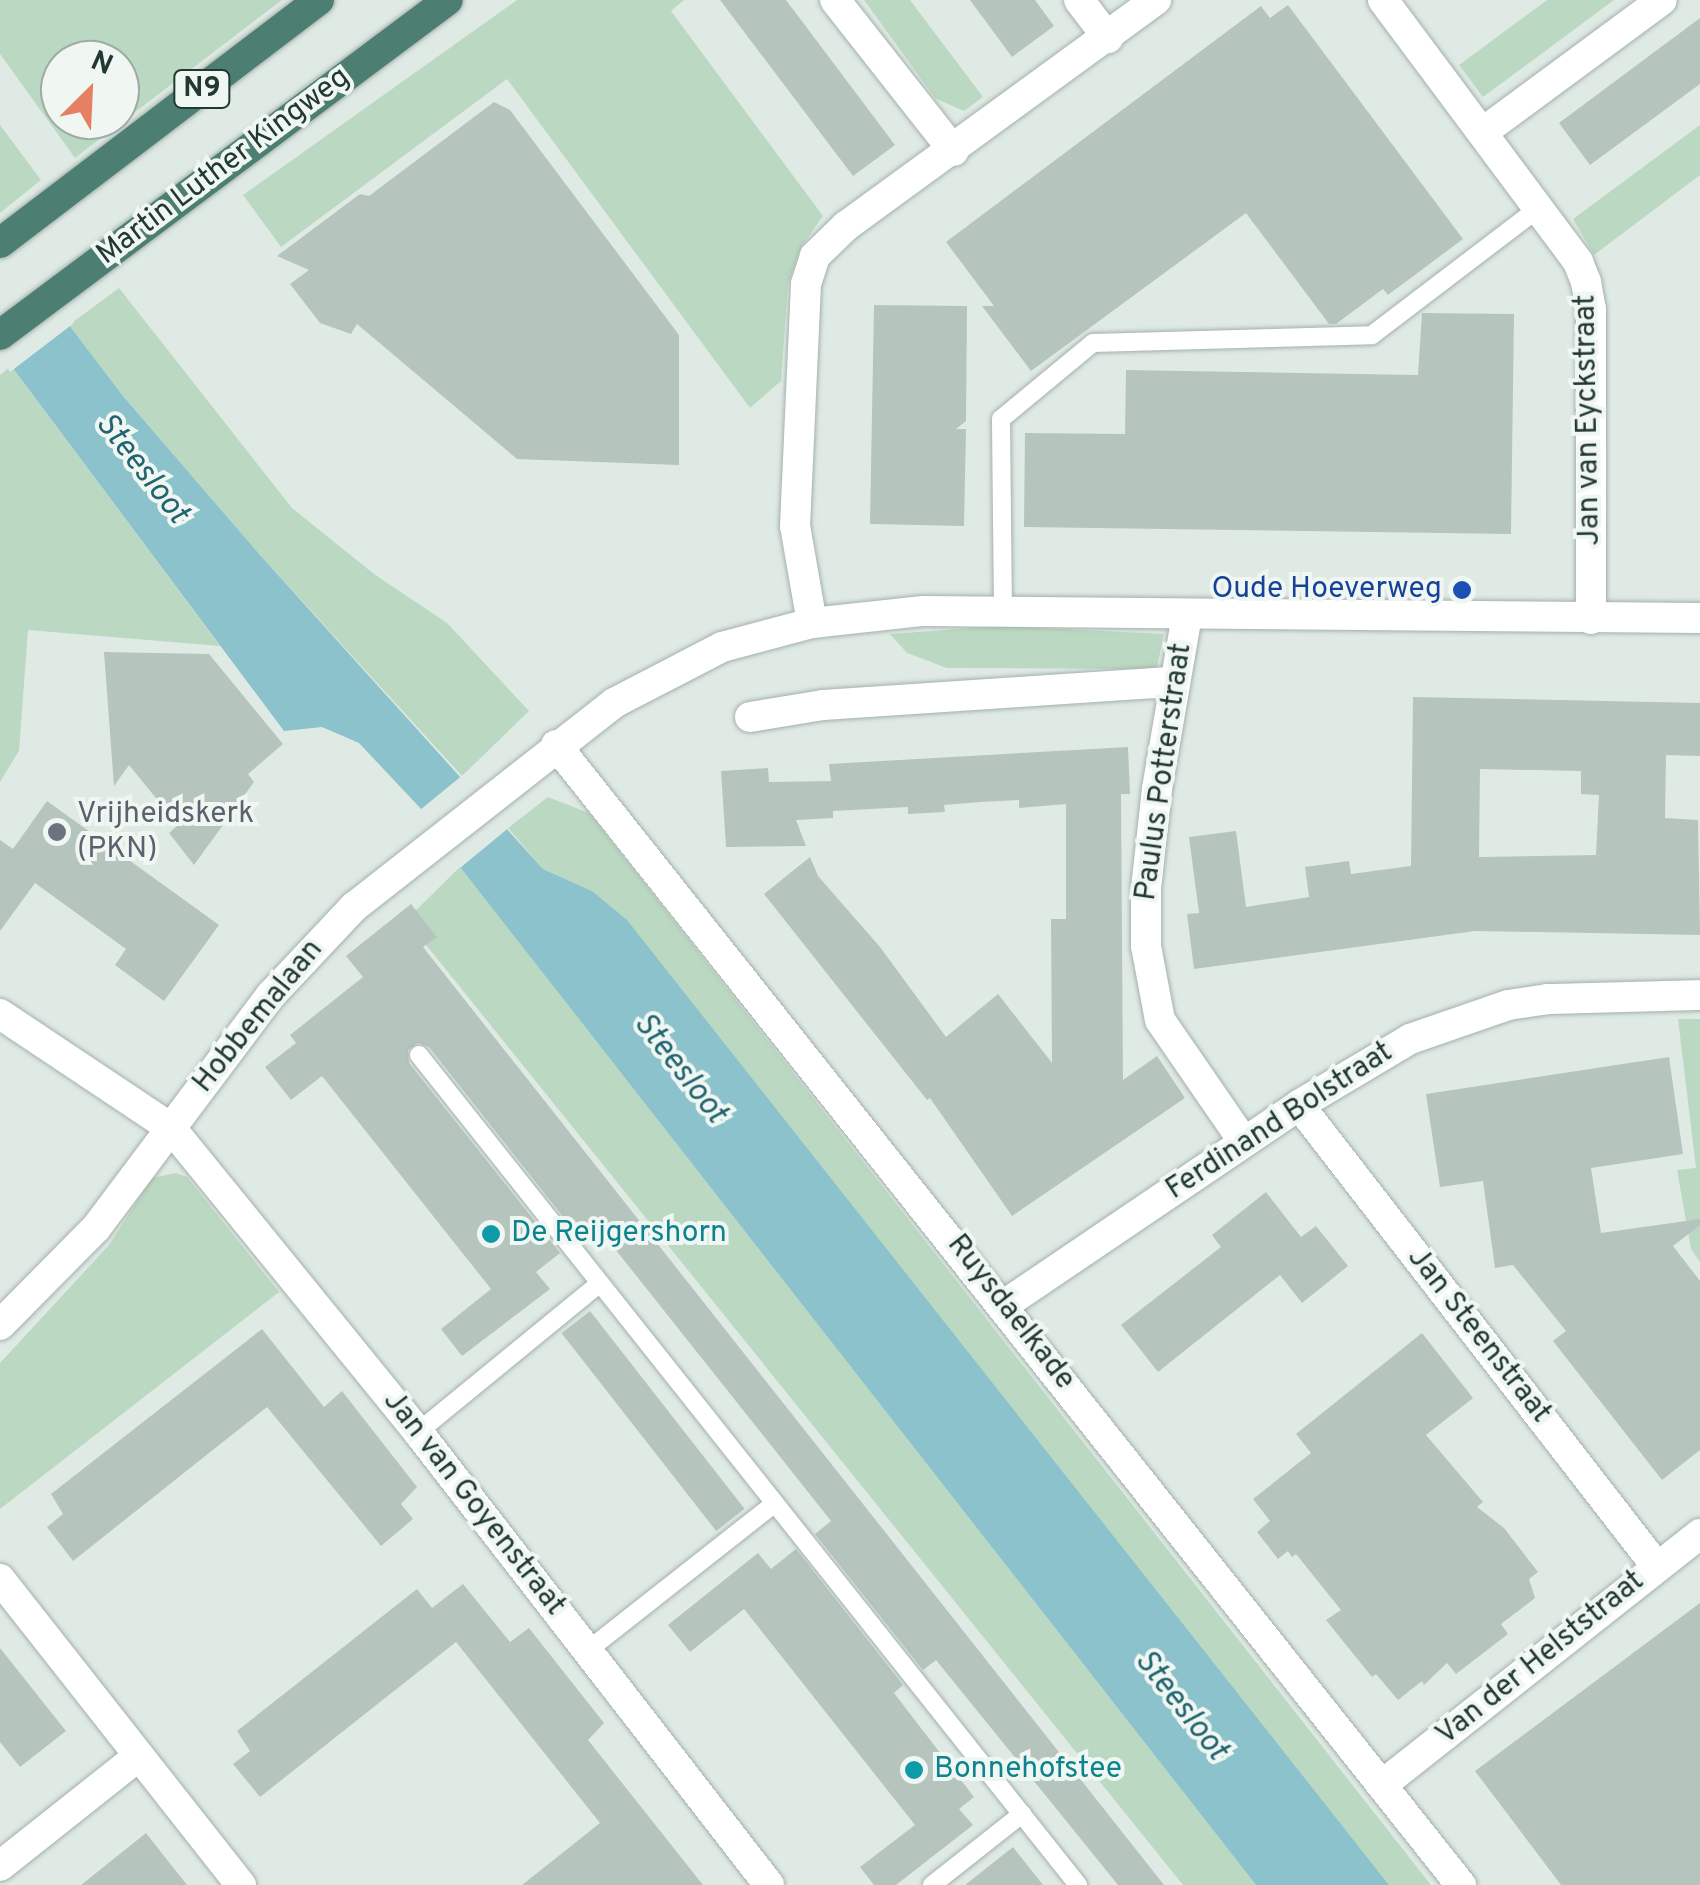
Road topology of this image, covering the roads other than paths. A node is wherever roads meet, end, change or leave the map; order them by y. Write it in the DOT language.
graph roads {
  1 [pos="319,0"];
  2 [pos="448,0"];
  3 [pos="834,0"];
  4 [pos="1079,0"];
  5 [pos="1156,0"];
  6 [pos="1383,0"];
  7 [pos="1662,0"];
  8 [pos="1108,38"];
  9 [pos="1484,132"];
  10 [pos="954,151"];
  11 [pos="1539,208"];
  12 [pos="0,244"];
  13 [pos="0,335"];
  14 [pos="1002,612"];
  15 [pos="1187,615"];
  16 [pos="1700,618"];
  17 [pos="1591,619"];
  18 [pos="812,624"];
  19 [pos="1173,682"];
  20 [pos="750,717"];
  21 [pos="556,745"];
  22 [pos="1700,996"];
  23 [pos="0,1014"];
  24 [pos="419,1054"];
  25 [pos="1299,1105"];
  26 [pos="171,1128"];
  27 [pos="1244,1142"];
  28 [pos="600,1283"];
  29 [pos="1004,1305"];
  30 [pos="0,1325"];
  31 [pos="418,1432"];
  32 [pos="775,1503"];
  33 [pos="1700,1534"];
  34 [pos="1657,1567"];
  35 [pos="0,1579"];
  36 [pos="587,1651"];
  37 [pos="139,1756"];
  38 [pos="1382,1785"];
  39 [pos="1022,1814"];
  40 [pos="0,1866"];
  41 [pos="241,1885"];
  42 [pos="769,1885"];
  43 [pos="932,1885"];
  44 [pos="1078,1885"];
  45 [pos="1461,1885"];
  1 -- 12 [label="highway, N9"];
  2 -- 13 [label="highway, Martin Luther Kingweg / N9"];
  3 -- 10 [label="street"];
  4 -- 8 [label="street"];
  5 -- 8 [label="street"];
  6 -- 9 [label="street, Jan van Eyckstraat"];
  7 -- 9 [label="street"];
  8 -- 10 [label="street"];
  9 -- 11 [label="street, Jan van Eyckstraat"];
  10 -- 18 [label="street"];
  11 -- 14 [label="lane"];
  11 -- 17 [label="street, Jan van Eyckstraat"];
  14 -- 15 [label="street"];
  14 -- 18 [label="street"];
  15 -- 17 [label="street"];
  15 -- 19 [label="street, Paulus Potterstraat"];
  16 -- 17 [label="street"];
  18 -- 21 [label="street"];
  19 -- 20 [label="street"];
  19 -- 27 [label="street, Paulus Potterstraat"];
  21 -- 26 [label="street, Hobbemalaan"];
  21 -- 29 [label="street, Ruysdaelkade"];
  22 -- 25 [label="street, Ferdinand Bolstraat"];
  23 -- 26 [label="street, Jan van Goyenstraat"];
  24 -- 28 [label="lane"];
  25 -- 27 [label="street, Ferdinand Bolstraat"];
  25 -- 34 [label="street, Jan Steenstraat"];
  26 -- 30 [label="street, Hobbemalaan"];
  26 -- 31 [label="street, Jan van Goyenstraat"];
  27 -- 29 [label="street, Ferdinand Bolstraat"];
  28 -- 31 [label="lane"];
  28 -- 32 [label="lane"];
  29 -- 38 [label="street, Ruysdaelkade"];
  31 -- 36 [label="street, Jan van Goyenstraat"];
  32 -- 36 [label="lane"];
  32 -- 39 [label="lane"];
  33 -- 34 [label="street, Van der Helststraat"];
  34 -- 38 [label="street, Van der Helststraat"];
  35 -- 37 [label="street"];
  36 -- 42 [label="street, Jan van Goyenstraat"];
  37 -- 40 [label="street"];
  37 -- 41 [label="street"];
  38 -- 45 [label="street, Ruysdaelkade"];
  39 -- 43 [label="lane"];
  39 -- 44 [label="lane"];
}
